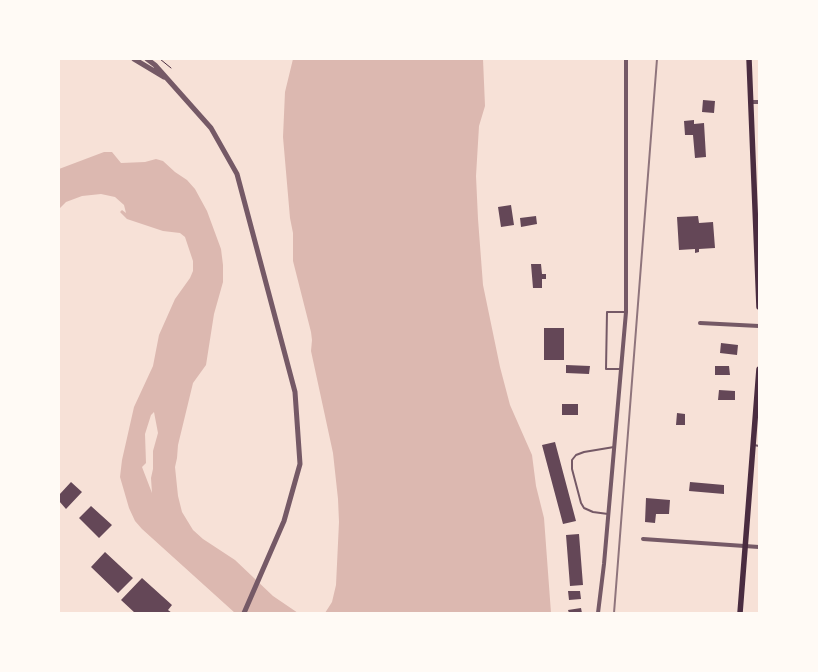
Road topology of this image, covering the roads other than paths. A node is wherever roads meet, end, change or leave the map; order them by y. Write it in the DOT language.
graph roads {
  1 [pos="134,59"];
  2 [pos="147,59"];
  3 [pos="626,59"];
  4 [pos="749,59"];
  5 [pos="168,80"];
  6 [pos="752,102"];
  7 [pos="759,102"];
  8 [pos="759,307"];
  9 [pos="626,312"];
  10 [pos="700,323"];
  11 [pos="759,326"];
  12 [pos="621,369"];
  13 [pos="759,369"];
  14 [pos="756,446"];
  15 [pos="614,447"];
  16 [pos="608,514"];
  17 [pos="643,539"];
  18 [pos="746,546"];
  19 [pos="759,547"];
  20 [pos="244,613"];
  21 [pos="598,613"];
  22 [pos="740,613"];
  1 -- 5 [label="street"];
  2 -- 5 [label="street"];
  3 -- 9 [label="street"];
  4 -- 6 [label="main road"];
  5 -- 20 [label="street"];
  6 -- 7 [label="street"];
  6 -- 8 [label="main road"];
  9 -- 12 [label="street"];
  9 -- 12 [label="lane"];
  10 -- 11 [label="street"];
  12 -- 15 [label="street"];
  13 -- 14 [label="main road"];
  14 -- 18 [label="main road"];
  15 -- 16 [label="street"];
  15 -- 16 [label="lane"];
  16 -- 21 [label="street"];
  17 -- 18 [label="street"];
  18 -- 19 [label="street"];
  18 -- 22 [label="main road"];
}
